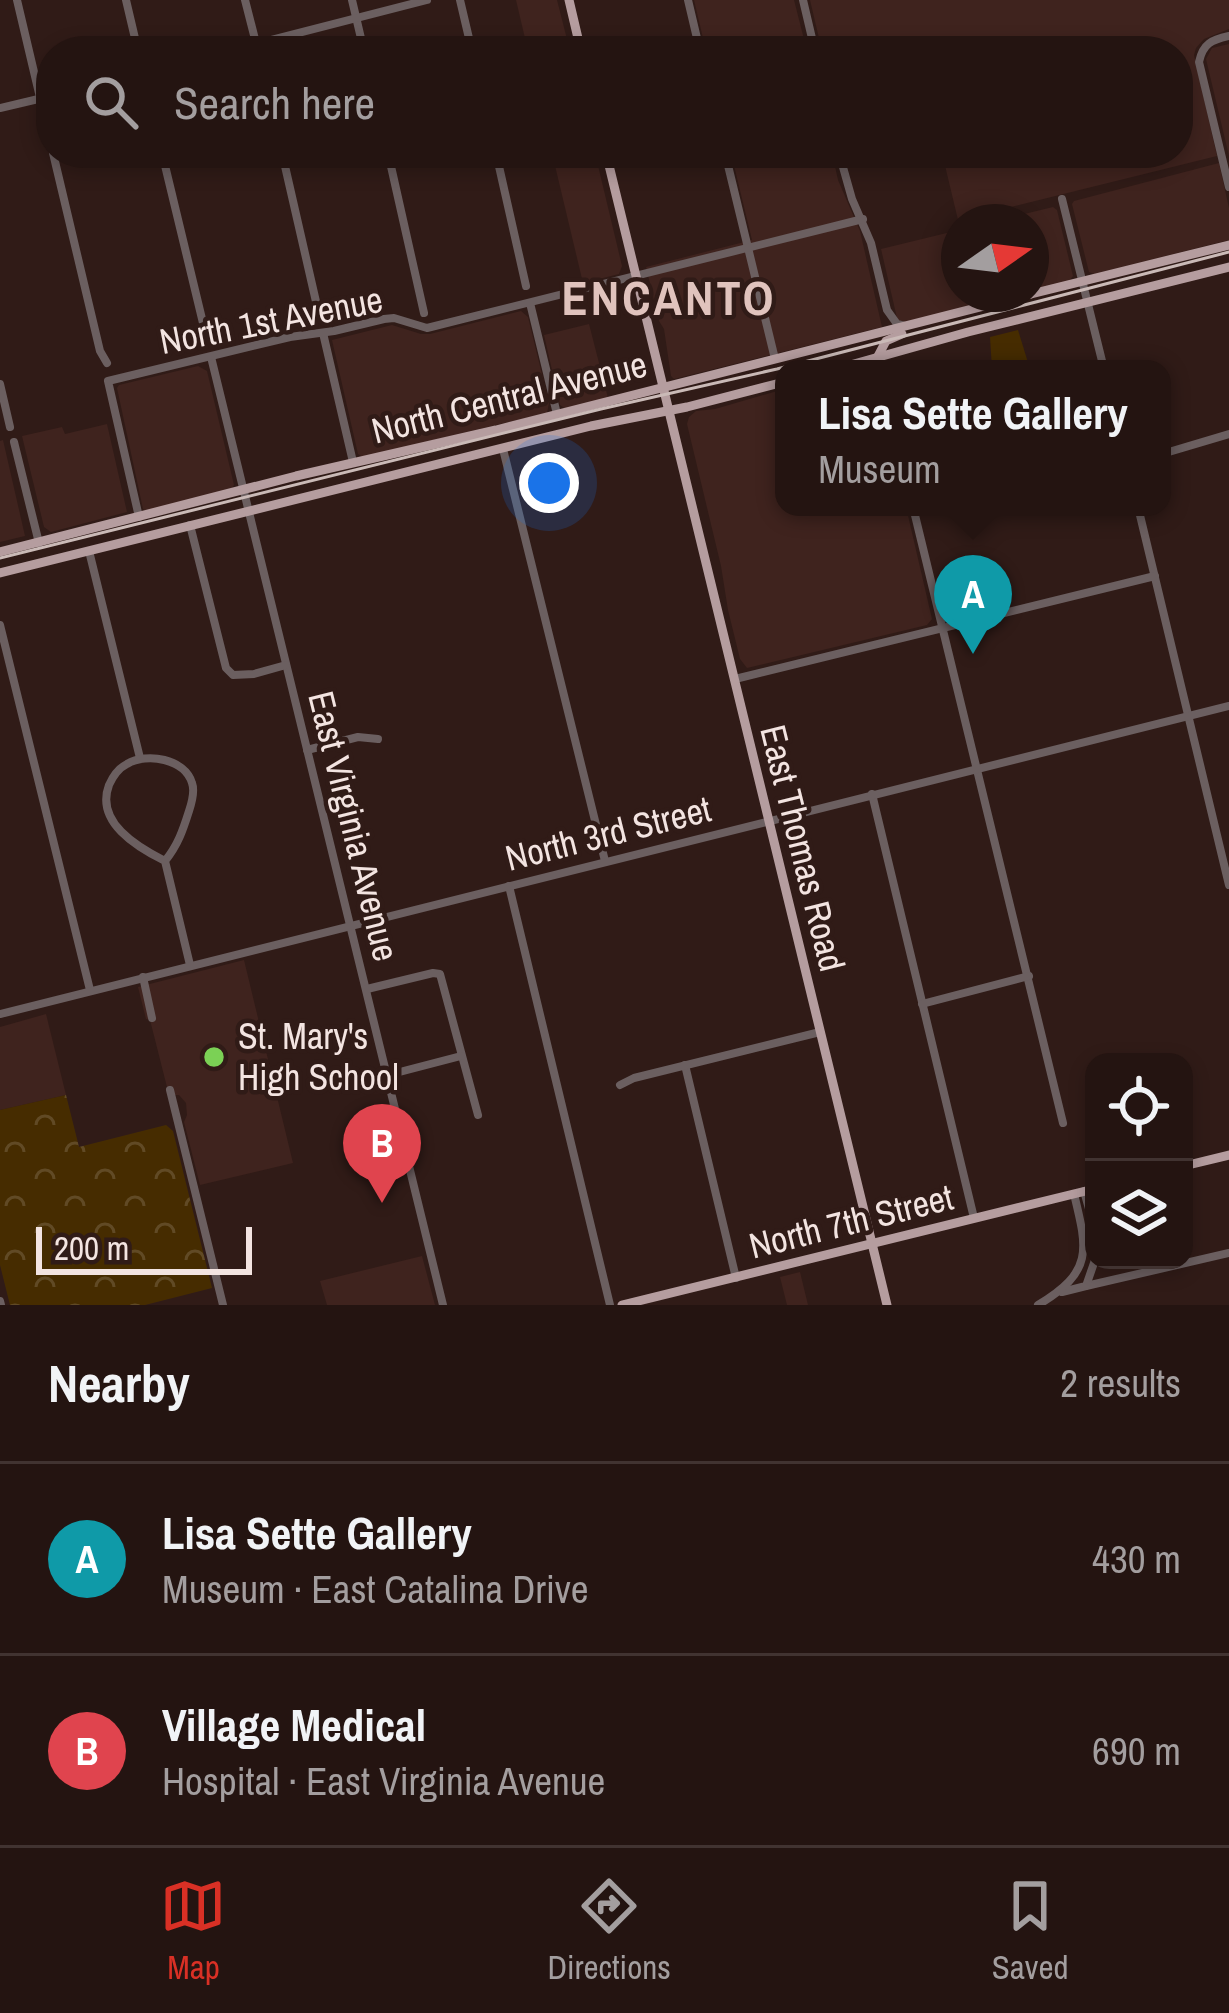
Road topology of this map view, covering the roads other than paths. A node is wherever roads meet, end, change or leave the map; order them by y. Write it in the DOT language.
graph roads {
  1 [pos="17,0"];
  2 [pos="126,0"];
  3 [pos="245,0"];
  4 [pos="352,0"];
  5 [pos="427,0"];
  6 [pos="460,0"];
  7 [pos="569,0"];
  8 [pos="688,0"];
  9 [pos="803,0"];
  10 [pos="357,18"];
  11 [pos="134,36"];
  12 [pos="254,36"];
  13 [pos="297,36"];
  14 [pos="361,36"];
  15 [pos="468,36"];
  16 [pos="577,36"];
  17 [pos="696,36"];
  18 [pos="811,36"];
  19 [pos="1229,36"];
  20 [pos="36,64"];
  21 [pos="36,99"];
  22 [pos="0,108"];
  23 [pos="57,168"];
  24 [pos="166,168"];
  25 [pos="285,168"];
  26 [pos="391,168"];
  27 [pos="499,168"];
  28 [pos="610,168"];
  29 [pos="729,168"];
  30 [pos="843,168"];
  31 [pos="1229,187"];
  32 [pos="1062,199"];
  33 [pos="863,219"];
  34 [pos="1229,245"];
  35 [pos="748,249"];
  36 [pos="1229,267"];
  37 [pos="635,277"];
  38 [pos="1082,281"];
  39 [pos="526,286"];
  40 [pos="1049,289"];
  41 [pos="1088,302"];
  42 [pos="530,303"];
  43 [pos="887,310"];
  44 [pos="963,312"];
  45 [pos="424,313"];
  46 [pos="316,317"];
  47 [pos="933,320"];
  48 [pos="908,327"];
  49 [pos="323,333"];
  50 [pos="878,334"];
  51 [pos="209,337"];
  52 [pos="211,357"];
  53 [pos="775,359"];
  54 [pos="880,360"];
  55 [pos="889,360"];
  56 [pos="1102,360"];
  57 [pos="106,363"];
  58 [pos="0,384"];
  59 [pos="775,384"];
  60 [pos="662,388"];
  61 [pos="667,407"];
  62 [pos="556,414"];
  63 [pos="10,427"];
  64 [pos="1229,434"];
  65 [pos="14,442"];
  66 [pos="503,449"];
  67 [pos="1171,451"];
  68 [pos="353,462"];
  69 [pos="246,500"];
  70 [pos="915,516"];
  71 [pos="1140,516"];
  72 [pos="140,517"];
  73 [pos="190,525"];
  74 [pos="39,543"];
  75 [pos="88,551"];
  76 [pos="0,552"];
  77 [pos="0,573"];
  78 [pos="1155,576"];
  79 [pos="0,625"];
  80 [pos="944,628"];
  81 [pos="286,665"];
  82 [pos="735,680"];
  83 [pos="1229,706"];
  84 [pos="1187,716"];
  85 [pos="378,739"];
  86 [pos="307,750"];
  87 [pos="140,758"];
  88 [pos="978,769"];
  89 [pos="872,794"];
  90 [pos="768,820"];
  91 [pos="165,861"];
  92 [pos="605,861"];
  93 [pos="1229,885"];
  94 [pos="509,886"];
  95 [pos="351,924"];
  96 [pos="190,965"];
  97 [pos="143,976"];
  98 [pos="1029,976"];
  99 [pos="367,989"];
  100 [pos="90,990"];
  101 [pos="922,1004"];
  102 [pos="0,1014"];
  103 [pos="152,1018"];
  104 [pos="820,1032"];
  105 [pos="461,1057"];
  106 [pos="685,1065"];
  107 [pos="388,1075"];
  108 [pos="620,1084"];
  109 [pos="170,1090"];
  110 [pos="478,1115"];
  111 [pos="1063,1123"];
  112 [pos="1229,1155"];
  113 [pos="1193,1164"];
  114 [pos="1084,1191"];
  115 [pos="974,1218"];
  116 [pos="871,1244"];
  117 [pos="1229,1253"];
  118 [pos="1085,1257"];
  119 [pos="1091,1269"];
  120 [pos="1078,1270"];
  121 [pos="1089,1275"];
  122 [pos="736,1278"];
  123 [pos="1086,1286"];
  124 [pos="1061,1292"];
  125 [pos="223,1305"];
  126 [pos="443,1305"];
  127 [pos="610,1305"];
  128 [pos="622,1305"];
  129 [pos="886,1305"];
  130 [pos="1038,1305"];
  1 -- 20 [label="street"];
  2 -- 11 [label="street"];
  3 -- 12 [label="street"];
  4 -- 10 [label="street"];
  5 -- 10 [label="street"];
  6 -- 15 [label="street"];
  7 -- 16 [label="main road"];
  8 -- 17 [label="street"];
  9 -- 18 [label="street"];
  10 -- 13 [label="street"];
  10 -- 14 [label="street"];
  19 -- 31 [label="street"];
  21 -- 22 [label="street"];
  23 -- 57 [label="street"];
  24 -- 51 [label="street"];
  25 -- 46 [label="street"];
  26 -- 45 [label="street"];
  27 -- 39 [label="street"];
  28 -- 37 [label="main road, East Thomas Road"];
  29 -- 35 [label="street"];
  30 -- 33 [label="street"];
  32 -- 38 [label="street"];
  33 -- 35 [label="street, North 1st Avenue"];
  33 -- 43 [label="street"];
  34 -- 38 [label="main road, North Central Avenue"];
  35 -- 37 [label="street, North 1st Avenue"];
  35 -- 53 [label="street"];
  36 -- 41 [label="main road"];
  37 -- 42 [label="street, North 1st Avenue"];
  37 -- 60 [label="main road, East Thomas Road"];
  38 -- 40 [label="main road, North Central Avenue"];
  38 -- 41 [label="street"];
  41 -- 55 [label="main road"];
  41 -- 56 [label="street"];
  42 -- 49 [label="street, North 1st Avenue"];
  42 -- 62 [label="street"];
  43 -- 48 [label="street"];
  43 -- 50 [label="street"];
  44 -- 47 [label="main road, North Central Avenue"];
  47 -- 48 [label="main road, North Central Avenue"];
  47 -- 54 [label="main road"];
  48 -- 50 [label="main road, North Central Avenue"];
  49 -- 52 [label="street, North 1st Avenue"];
  49 -- 68 [label="street"];
  50 -- 53 [label="main road, North Central Avenue"];
  52 -- 69 [label="street, East Virginia Avenue"];
  52 -- 72 [label="street, North 1st Avenue"];
  53 -- 60 [label="main road, North Central Avenue"];
  58 -- 63 [label="street"];
  59 -- 61 [label="main road, North Central Avenue"];
  60 -- 61 [label="main road, East Thomas Road"];
  60 -- 62 [label="main road, North Central Avenue"];
  61 -- 66 [label="main road, North Central Avenue"];
  61 -- 82 [label="main road, East Thomas Road"];
  62 -- 68 [label="main road, North Central Avenue"];
  64 -- 67 [label="street"];
  65 -- 74 [label="street"];
  66 -- 69 [label="main road, North Central Avenue"];
  66 -- 92 [label="street"];
  68 -- 69 [label="main road, North Central Avenue"];
  69 -- 72 [label="main road, North Central Avenue"];
  69 -- 73 [label="main road, North Central Avenue"];
  69 -- 81 [label="street, East Virginia Avenue"];
  70 -- 80 [label="street"];
  71 -- 78 [label="street"];
  72 -- 74 [label="main road, North Central Avenue"];
  73 -- 75 [label="main road, North Central Avenue"];
  73 -- 81 [label="street"];
  74 -- 76 [label="main road, North Central Avenue"];
  75 -- 77 [label="main road, North Central Avenue"];
  75 -- 87 [label="street"];
  78 -- 80 [label="street"];
  78 -- 84 [label="street"];
  79 -- 100 [label="street"];
  80 -- 82 [label="street"];
  80 -- 88 [label="street"];
  81 -- 86 [label="street, East Virginia Avenue"];
  82 -- 90 [label="main road, East Thomas Road"];
  83 -- 84 [label="street, North 3rd Street"];
  84 -- 88 [label="street, North 3rd Street"];
  84 -- 93 [label="street"];
  85 -- 86 [label="street"];
  86 -- 95 [label="street, East Virginia Avenue"];
  87 -- 91 [label="street"];
  87 -- 91 [label="street"];
  88 -- 89 [label="street, North 3rd Street"];
  88 -- 98 [label="street"];
  89 -- 90 [label="street, North 3rd Street"];
  89 -- 101 [label="street"];
  90 -- 92 [label="street, North 3rd Street"];
  90 -- 104 [label="main road, East Thomas Road"];
  91 -- 96 [label="street"];
  92 -- 94 [label="street, North 3rd Street"];
  94 -- 95 [label="street, North 3rd Street"];
  94 -- 127 [label="street"];
  95 -- 96 [label="street, North 3rd Street"];
  95 -- 99 [label="street, East Virginia Avenue"];
  96 -- 97 [label="street, North 3rd Street"];
  97 -- 100 [label="street, North 3rd Street"];
  97 -- 103 [label="street"];
  98 -- 101 [label="street"];
  98 -- 111 [label="street"];
  99 -- 105 [label="street"];
  99 -- 107 [label="street, East Virginia Avenue"];
  100 -- 102 [label="street, North 3rd Street"];
  101 -- 115 [label="street"];
  104 -- 106 [label="street"];
  104 -- 116 [label="main road, East Thomas Road"];
  105 -- 107 [label="street"];
  105 -- 110 [label="street"];
  106 -- 108 [label="street"];
  106 -- 122 [label="street"];
  107 -- 126 [label="street, East Virginia Avenue"];
  109 -- 125 [label="street"];
  112 -- 113 [label="main road"];
  114 -- 115 [label="main road, North 7th Street"];
  115 -- 116 [label="main road, North 7th Street"];
  116 -- 122 [label="main road, North 7th Street"];
  116 -- 129 [label="main road, East Thomas Road"];
  117 -- 123 [label="street"];
  118 -- 120 [label="street"];
  119 -- 121 [label="street"];
  120 -- 121 [label="street"];
  120 -- 124 [label="street"];
  121 -- 123 [label="street"];
  122 -- 128 [label="main road, North 7th Street"];
  123 -- 124 [label="street"];
  124 -- 130 [label="street"];
}
